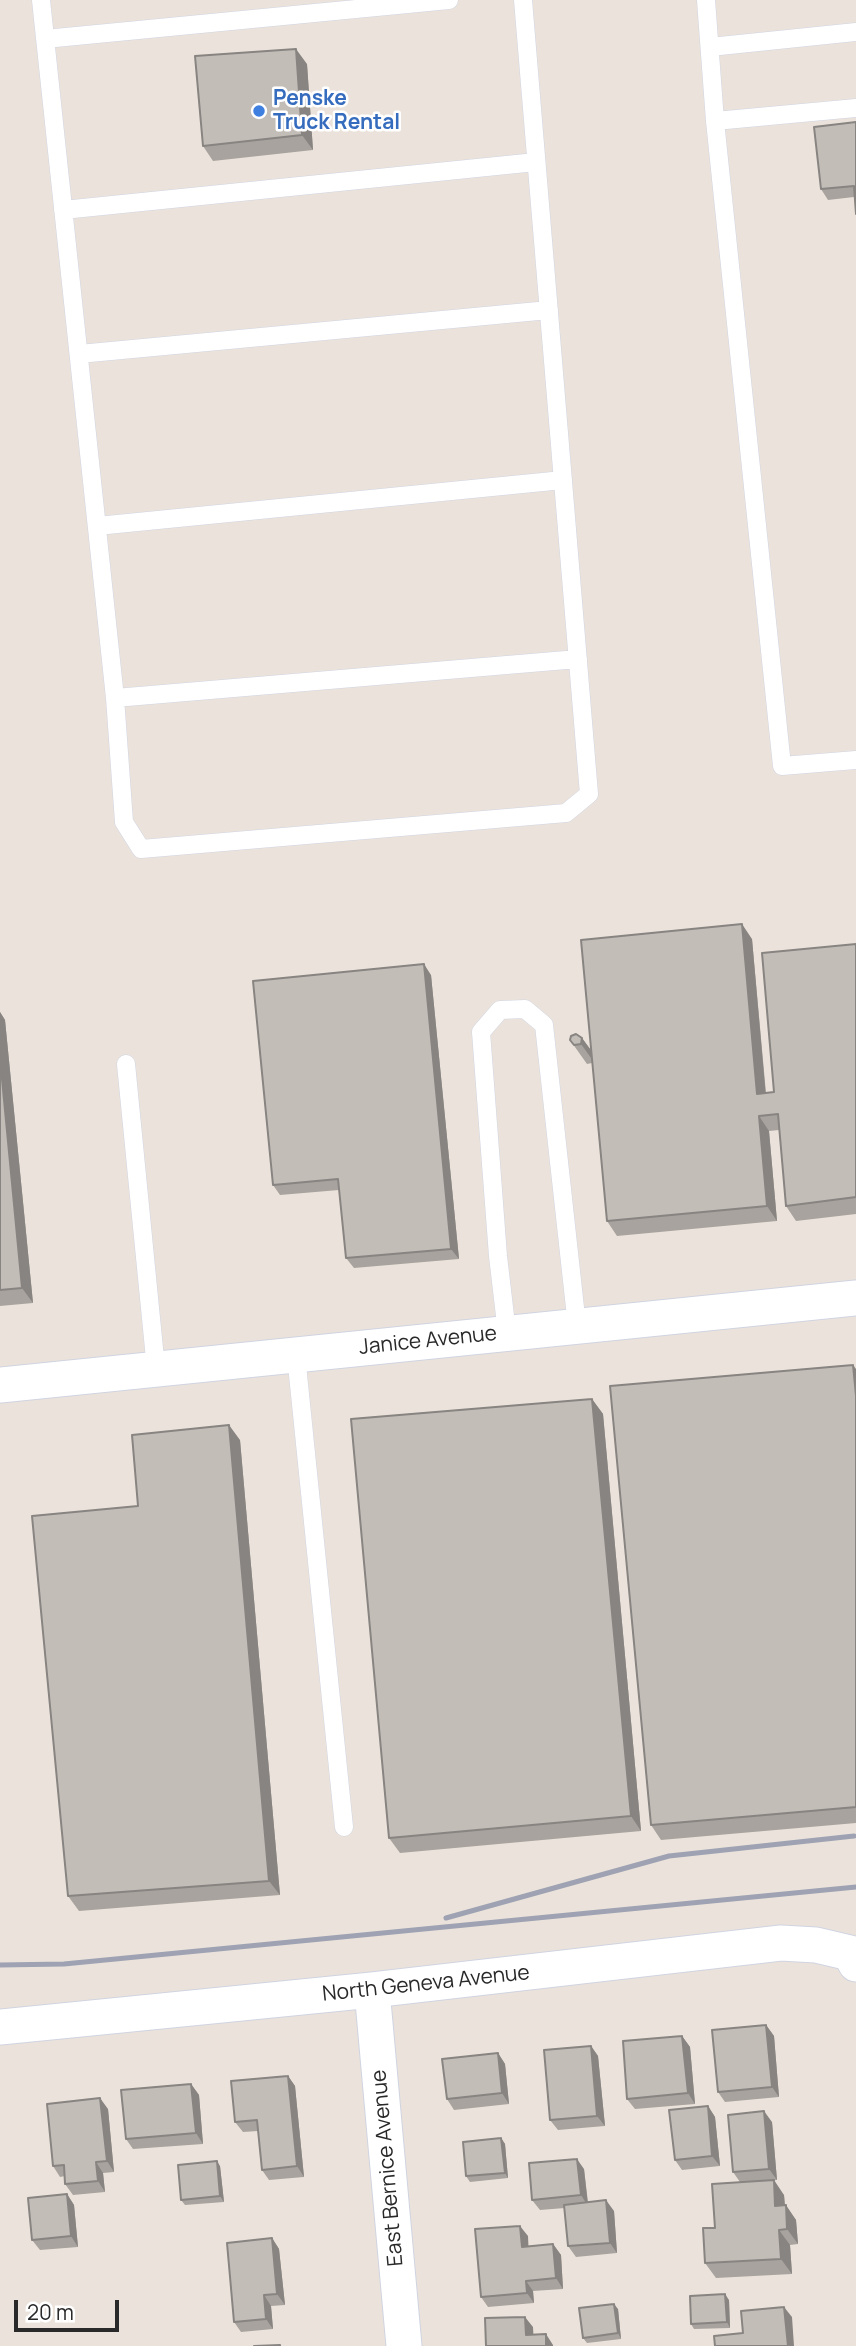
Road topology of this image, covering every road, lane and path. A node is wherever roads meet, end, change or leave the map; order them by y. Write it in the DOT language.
graph roads {
  1 [pos="41,0"];
  2 [pos="450,0"];
  3 [pos="523,0"];
  4 [pos="706,0"];
  5 [pos="856,32"];
  6 [pos="46,39"];
  7 [pos="710,47"];
  8 [pos="856,108"];
  9 [pos="715,121"];
  10 [pos="536,162"];
  11 [pos="63,210"];
  12 [pos="549,310"];
  13 [pos="79,354"];
  14 [pos="563,480"];
  15 [pos="97,526"];
  16 [pos="578,659"];
  17 [pos="115,698"];
  18 [pos="856,760"];
  19 [pos="126,1064"];
  20 [pos="856,1298"];
  21 [pos="578,1326"];
  22 [pos="507,1333"];
  23 [pos="296,1355"];
  24 [pos="156,1369"];
  25 [pos="0,1385"];
  26 [pos="344,1827"];
  27 [pos="853,1959"];
  28 [pos="372,1990"];
  29 [pos="0,2028"];
  30 [pos="404,2346"];
  1 -- 6 [label="lane"];
  2 -- 6 [label="lane"];
  3 -- 10 [label="lane"];
  4 -- 7 [label="lane"];
  5 -- 7 [label="lane"];
  6 -- 11 [label="lane"];
  7 -- 9 [label="lane"];
  8 -- 9 [label="lane"];
  9 -- 18 [label="lane"];
  10 -- 11 [label="lane"];
  10 -- 12 [label="lane"];
  11 -- 13 [label="lane"];
  12 -- 13 [label="lane"];
  12 -- 14 [label="lane"];
  13 -- 15 [label="lane"];
  14 -- 15 [label="lane"];
  14 -- 16 [label="lane"];
  15 -- 17 [label="lane"];
  16 -- 17 [label="lane"];
  16 -- 17 [label="lane"];
  19 -- 24 [label="lane"];
  20 -- 21 [label="street, Janice Avenue"];
  21 -- 22 [label="street, Janice Avenue"];
  21 -- 22 [label="lane"];
  22 -- 23 [label="street, Janice Avenue"];
  23 -- 24 [label="street, Janice Avenue"];
  23 -- 26 [label="lane"];
  24 -- 25 [label="street, Janice Avenue"];
  27 -- 28 [label="street, North Geneva Avenue"];
  28 -- 29 [label="street, North Geneva Avenue"];
  28 -- 30 [label="street, East Bernice Avenue"];
}
